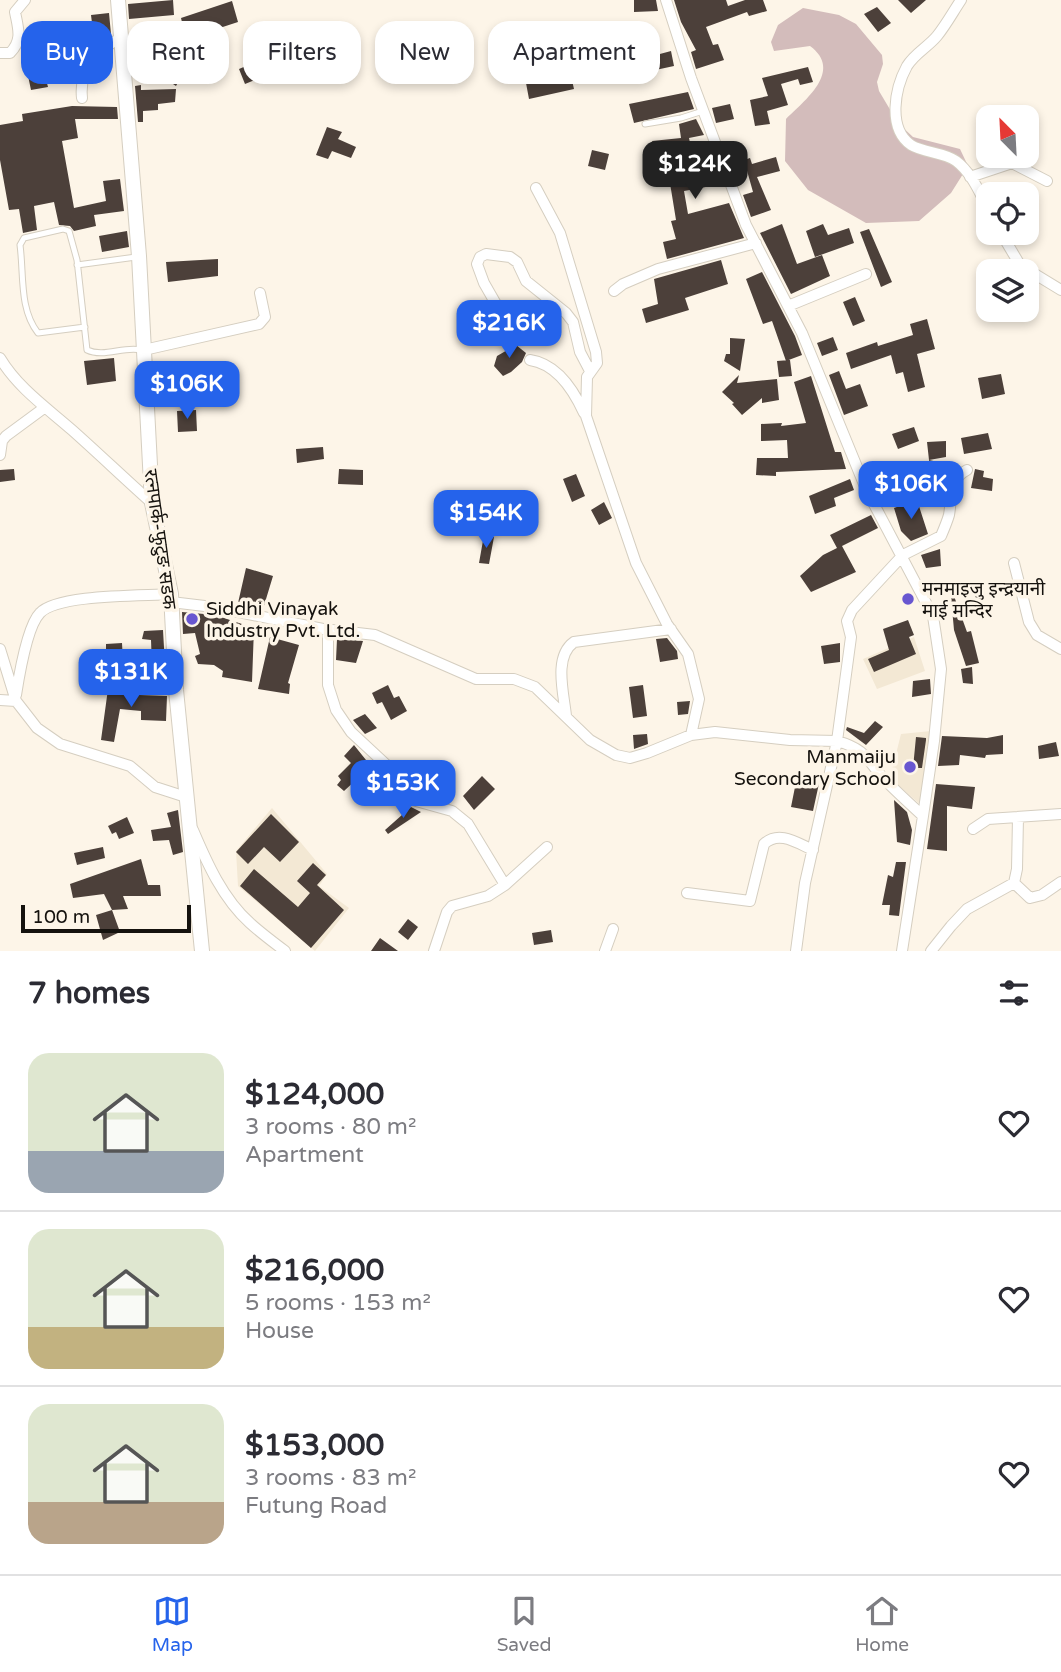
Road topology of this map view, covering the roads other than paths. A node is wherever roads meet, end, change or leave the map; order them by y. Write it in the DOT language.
graph roads {
  1 [pos="10,0"];
  2 [pos="25,0"];
  3 [pos="118,0"];
  4 [pos="666,0"];
  5 [pos="961,0"];
  6 [pos="15,12"];
  7 [pos="121,38"];
  8 [pos="0,53"];
  9 [pos="82,98"];
  10 [pos="704,111"];
  11 [pos="645,124"];
  12 [pos="970,177"];
  13 [pos="1047,181"];
  14 [pos="536,188"];
  15 [pos="976,188"];
  16 [pos="756,243"];
  17 [pos="1008,245"];
  18 [pos="139,257"];
  19 [pos="77,265"];
  20 [pos="866,274"];
  21 [pos="1061,290"];
  22 [pos="614,291"];
  23 [pos="260,293"];
  24 [pos="496,304"];
  25 [pos="788,306"];
  26 [pos="85,327"];
  27 [pos="144,350"];
  28 [pos="0,359"];
  29 [pos="530,360"];
  30 [pos="590,371"];
  31 [pos="44,408"];
  32 [pos="586,416"];
  33 [pos="0,455"];
  34 [pos="967,470"];
  35 [pos="152,503"];
  36 [pos="903,555"];
  37 [pos="1014,563"];
  38 [pos="171,598"];
  39 [pos="671,629"];
  40 [pos="328,630"];
  41 [pos="0,649"];
  42 [pos="1061,649"];
  43 [pos="0,700"];
  44 [pos="16,701"];
  45 [pos="566,716"];
  46 [pos="691,735"];
  47 [pos="837,741"];
  48 [pos="186,797"];
  49 [pos="1061,814"];
  50 [pos="923,817"];
  51 [pos="1018,817"];
  52 [pos="188,821"];
  53 [pos="973,829"];
  54 [pos="547,847"];
  55 [pos="813,850"];
  56 [pos="1061,881"];
  57 [pos="1014,883"];
  58 [pos="505,885"];
  59 [pos="687,892"];
  60 [pos="613,929"];
  61 [pos="202,951"];
  62 [pos="285,951"];
  63 [pos="434,951"];
  64 [pos="605,951"];
  65 [pos="796,951"];
  66 [pos="902,951"];
  67 [pos="931,951"];
  1 -- 6 [label="street"];
  2 -- 6 [label="street"];
  3 -- 7 [label="street, रत्नपार्क-फुटुङ सडक"];
  4 -- 10 [label="street"];
  5 -- 12 [label="street"];
  6 -- 8 [label="street"];
  7 -- 9 [label="street"];
  7 -- 18 [label="street, रत्नपार्क-फुटुङ सडक"];
  10 -- 11 [label="lane"];
  10 -- 16 [label="street"];
  12 -- 13 [label="street"];
  12 -- 15 [label="street"];
  14 -- 30 [label="street"];
  16 -- 22 [label="street"];
  16 -- 25 [label="street"];
  17 -- 21 [label="street"];
  18 -- 19 [label="lane"];
  18 -- 27 [label="street, रत्नपार्क-फुटुङ सडक"];
  19 -- 26 [label="lane"];
  19 -- 26 [label="lane"];
  20 -- 25 [label="street"];
  23 -- 27 [label="street"];
  24 -- 30 [label="street"];
  25 -- 36 [label="street"];
  26 -- 27 [label="lane"];
  27 -- 35 [label="street, रत्नपार्क-फुटुङ सडक"];
  28 -- 31 [label="street"];
  29 -- 32 [label="street"];
  30 -- 32 [label="street"];
  31 -- 33 [label="street"];
  31 -- 35 [label="street"];
  32 -- 39 [label="street"];
  34 -- 36 [label="street"];
  35 -- 38 [label="street, रत्नपार्क-फुटुङ सडक"];
  36 -- 47 [label="street"];
  36 -- 50 [label="street"];
  37 -- 42 [label="street"];
  38 -- 40 [label="street"];
  38 -- 44 [label="street"];
  38 -- 48 [label="street, रत्नपार्क-फुटुङ सडक"];
  39 -- 45 [label="street"];
  39 -- 46 [label="street"];
  40 -- 45 [label="street"];
  40 -- 58 [label="street"];
  41 -- 44 [label="street"];
  43 -- 44 [label="street"];
  44 -- 48 [label="street"];
  45 -- 46 [label="street"];
  46 -- 47 [label="street"];
  47 -- 50 [label="street"];
  47 -- 55 [label="street"];
  48 -- 52 [label="street, रत्नपार्क-फुटुङ सडक"];
  49 -- 51 [label="street"];
  50 -- 66 [label="street"];
  51 -- 53 [label="street"];
  51 -- 57 [label="street"];
  52 -- 61 [label="street, रत्नपार्क-फुटुङ सडक"];
  52 -- 62 [label="street"];
  54 -- 58 [label="street"];
  55 -- 59 [label="street"];
  55 -- 65 [label="street"];
  56 -- 57 [label="street"];
  57 -- 67 [label="street"];
  58 -- 63 [label="street"];
  60 -- 64 [label="street"];
}
